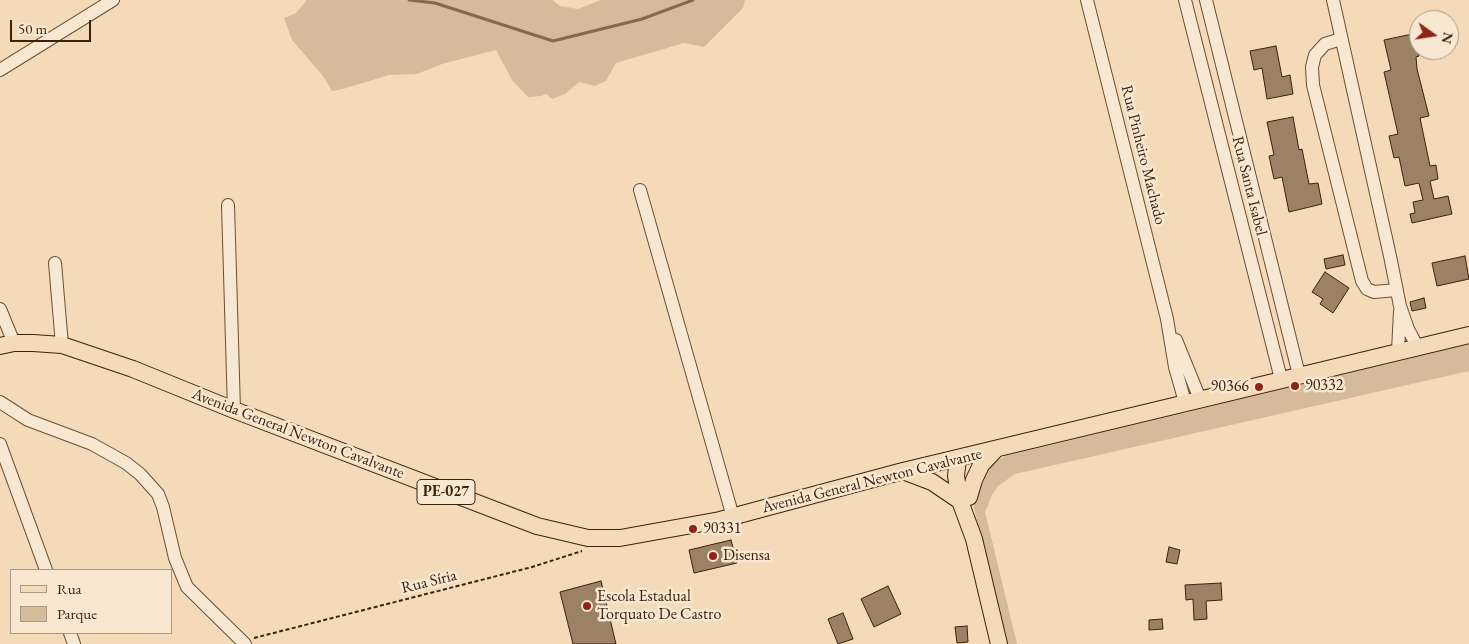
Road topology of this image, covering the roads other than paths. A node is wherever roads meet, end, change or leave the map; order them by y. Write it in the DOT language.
graph roads {
  1 [pos="113,0"];
  2 [pos="1087,0"];
  3 [pos="1185,0"];
  4 [pos="1206,0"];
  5 [pos="1333,0"];
  6 [pos="1341,39"];
  7 [pos="0,70"];
  8 [pos="640,190"];
  9 [pos="228,205"];
  10 [pos="55,263"];
  11 [pos="1397,290"];
  12 [pos="1400,306"];
  13 [pos="0,309"];
  14 [pos="1469,335"];
  15 [pos="7,345"];
  16 [pos="62,345"];
  17 [pos="1417,346"];
  18 [pos="1398,352"];
  19 [pos="1299,375"];
  20 [pos="1281,379"];
  21 [pos="1193,400"];
  22 [pos="0,402"];
  23 [pos="234,410"];
  24 [pos="0,444"];
  25 [pos="996,449"];
  26 [pos="958,459"];
  27 [pos="903,471"];
  28 [pos="965,499"];
  29 [pos="734,516"];
  30 [pos="46,569"];
  31 [pos="243,643"];
  32 [pos="999,644"];
  1 -- 7 [label="street"];
  2 -- 21 [label="street, Rua Pinheiro Machado"];
  3 -- 20 [label="street, Rua Santa Isabel"];
  4 -- 19 [label="street, Rua Santa Isabel"];
  5 -- 6 [label="street"];
  6 -- 11 [label="street"];
  6 -- 11 [label="street"];
  8 -- 29 [label="street"];
  9 -- 23 [label="street"];
  10 -- 16 [label="street"];
  11 -- 12 [label="street"];
  12 -- 17 [label="street"];
  12 -- 18 [label="street"];
  13 -- 15 [label="street"];
  14 -- 17 [label="main road, Avenida General Newton Cavalvante / PE-027"];
  15 -- 16 [label="main road, Avenida General Newton Cavalvante / PE-027"];
  16 -- 23 [label="main road, Avenida General Newton Cavalvante / PE-027"];
  17 -- 18 [label="main road, Avenida General Newton Cavalvante / PE-027"];
  18 -- 19 [label="main road, Avenida General Newton Cavalvante / PE-027"];
  19 -- 20 [label="main road, Avenida General Newton Cavalvante / PE-027"];
  20 -- 21 [label="main road, Avenida General Newton Cavalvante / PE-027"];
  21 -- 25 [label="main road, Avenida General Newton Cavalvante / PE-027"];
  22 -- 31 [label="street"];
  23 -- 29 [label="main road, Avenida General Newton Cavalvante / PE-027"];
  24 -- 30 [label="street"];
  25 -- 26 [label="main road, Avenida General Newton Cavalvante / PE-027"];
  25 -- 28 [label="main road"];
  26 -- 27 [label="main road, Avenida General Newton Cavalvante / PE-027"];
  26 -- 28 [label="main road"];
  27 -- 28 [label="main road"];
  27 -- 29 [label="main road, Avenida General Newton Cavalvante / PE-027"];
  28 -- 32 [label="main road"];
}
